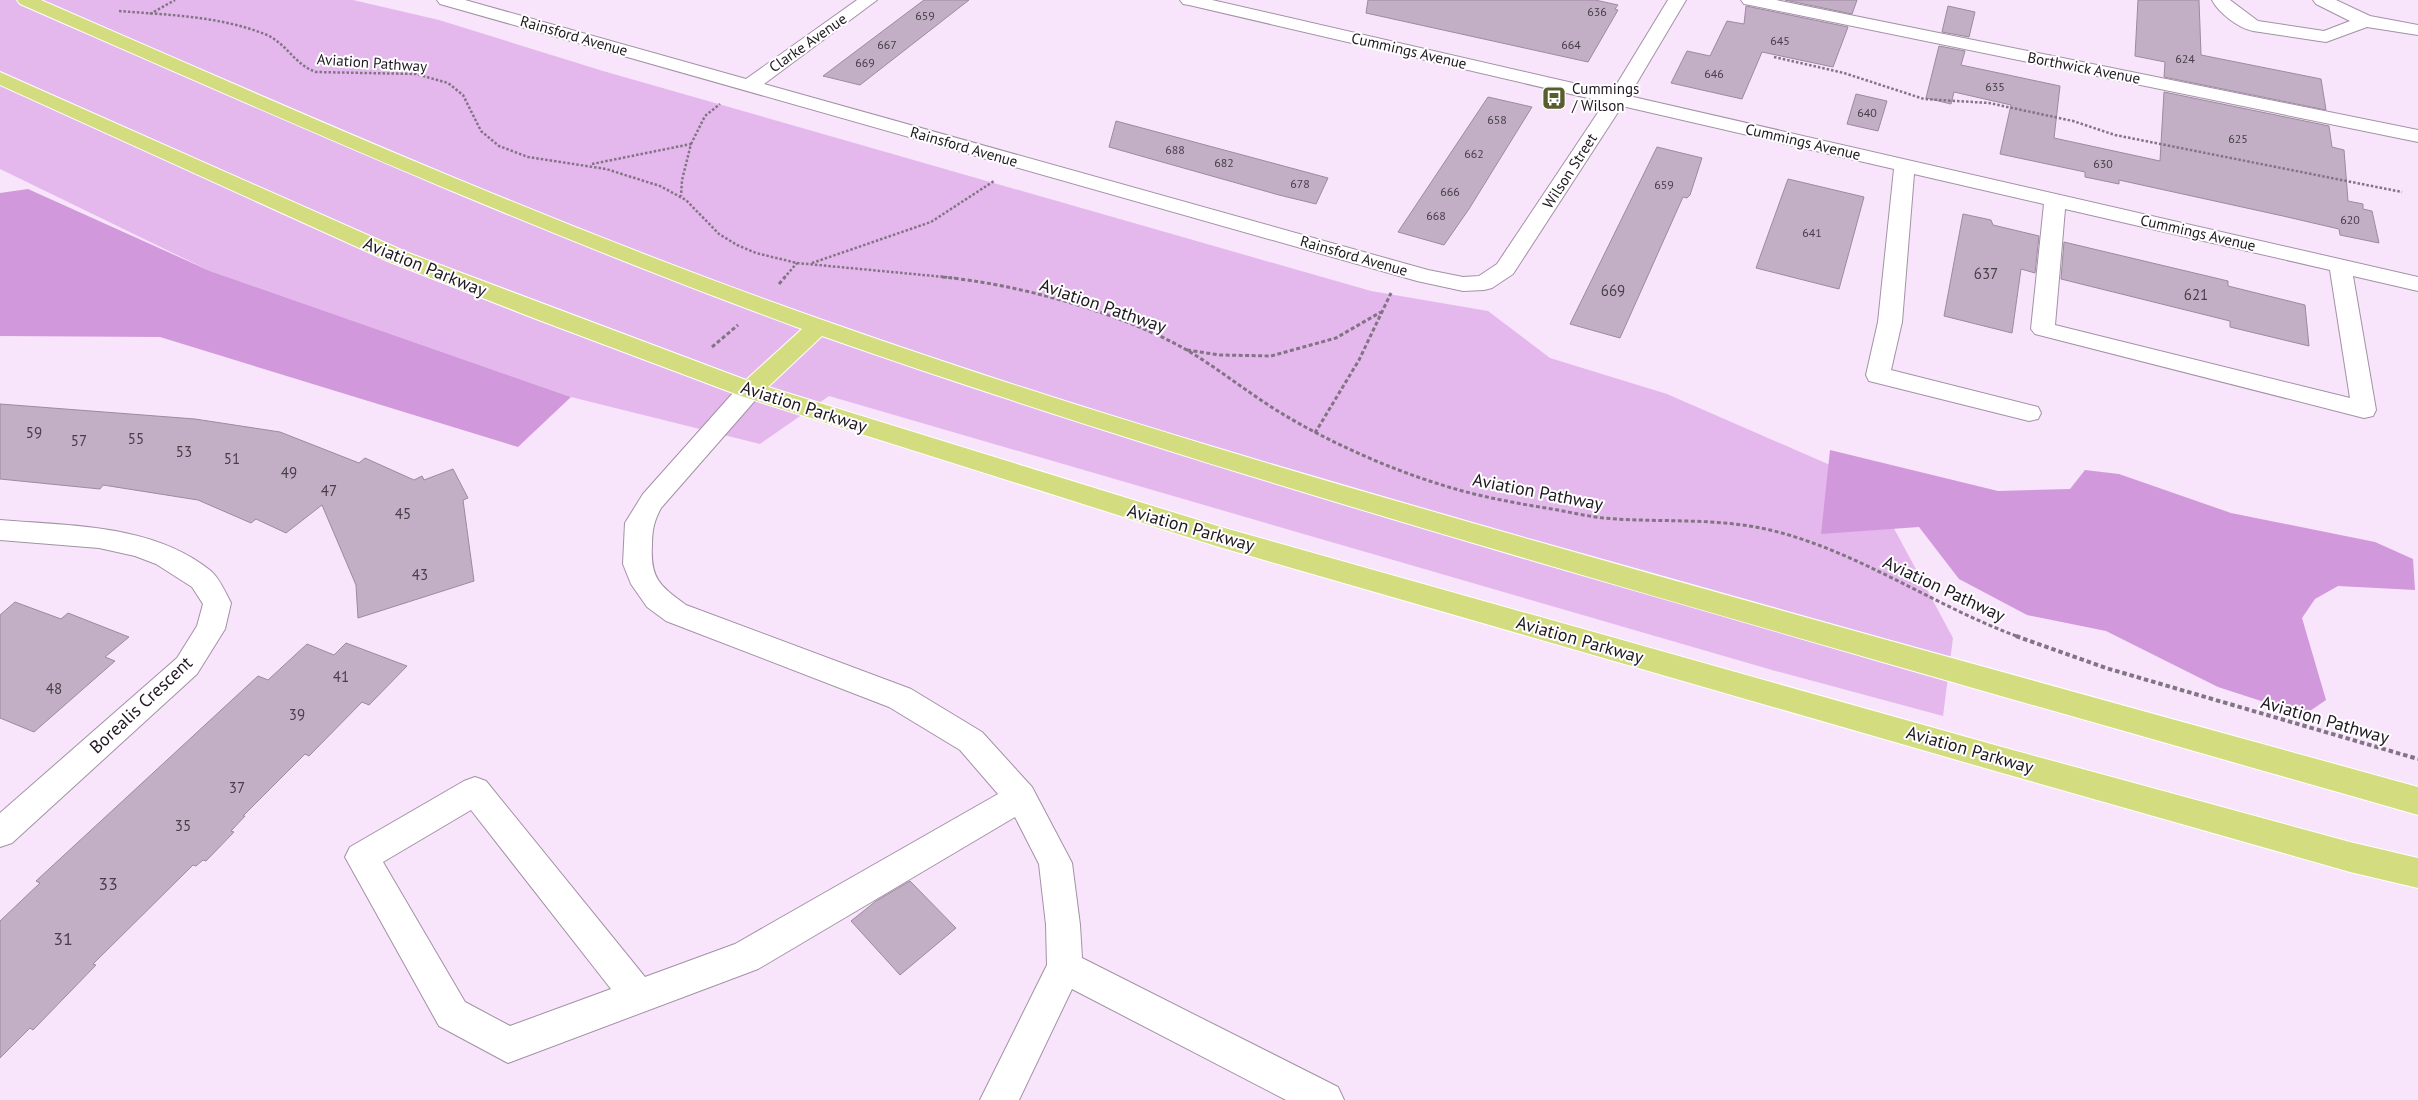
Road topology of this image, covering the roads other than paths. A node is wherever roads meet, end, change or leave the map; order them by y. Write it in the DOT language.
graph roads {
  1 [pos="26,0"];
  2 [pos="446,0"];
  3 [pos="868,0"];
  4 [pos="1189,0"];
  5 [pos="1677,0"];
  6 [pos="1750,0"];
  7 [pos="2221,0"];
  8 [pos="2322,0"];
  9 [pos="2364,21"];
  10 [pos="2418,30"];
  11 [pos="0,78"];
  12 [pos="748,86"];
  13 [pos="1617,99"];
  14 [pos="2418,136"];
  15 [pos="1905,166"];
  16 [pos="2055,200"];
  17 [pos="2340,266"];
  18 [pos="1484,283"];
  19 [pos="2418,284"];
  20 [pos="818,328"];
  21 [pos="750,390"];
  22 [pos="2029,413"];
  23 [pos="0,530"];
  24 [pos="1021,797"];
  25 [pos="2418,801"];
  26 [pos="0,833"];
  27 [pos="2418,873"];
  28 [pos="1065,966"];
  29 [pos="639,997"];
  30 [pos="999,1100"];
  31 [pos="1325,1100"];
  1 -- 20 [label="main road"];
  2 -- 12 [label="street, Rainsford Avenue"];
  3 -- 12 [label="street, Clarke Avenue"];
  4 -- 13 [label="street, Cummings Avenue"];
  5 -- 13 [label="street, Wilson Street"];
  6 -- 14 [label="street, Borthwick Avenue"];
  7 -- 9 [label="street"];
  8 -- 9 [label="street"];
  9 -- 10 [label="street"];
  11 -- 21 [label="main road, Aviation Parkway"];
  12 -- 18 [label="street, Rainsford Avenue"];
  13 -- 15 [label="street, Cummings Avenue"];
  13 -- 18 [label="street, Wilson Street"];
  15 -- 16 [label="street, Cummings Avenue"];
  15 -- 22 [label="street"];
  16 -- 17 [label="street, Cummings Avenue"];
  16 -- 17 [label="street"];
  17 -- 19 [label="street, Cummings Avenue"];
  20 -- 21 [label="main road"];
  20 -- 25 [label="main road"];
  21 -- 24 [label="street"];
  21 -- 27 [label="main road, Aviation Parkway"];
  23 -- 26 [label="street, Borealis Crescent"];
  24 -- 28 [label="street"];
  24 -- 29 [label="street"];
  28 -- 30 [label="street"];
  28 -- 31 [label="street"];
  29 -- 29 [label="street"];
}
